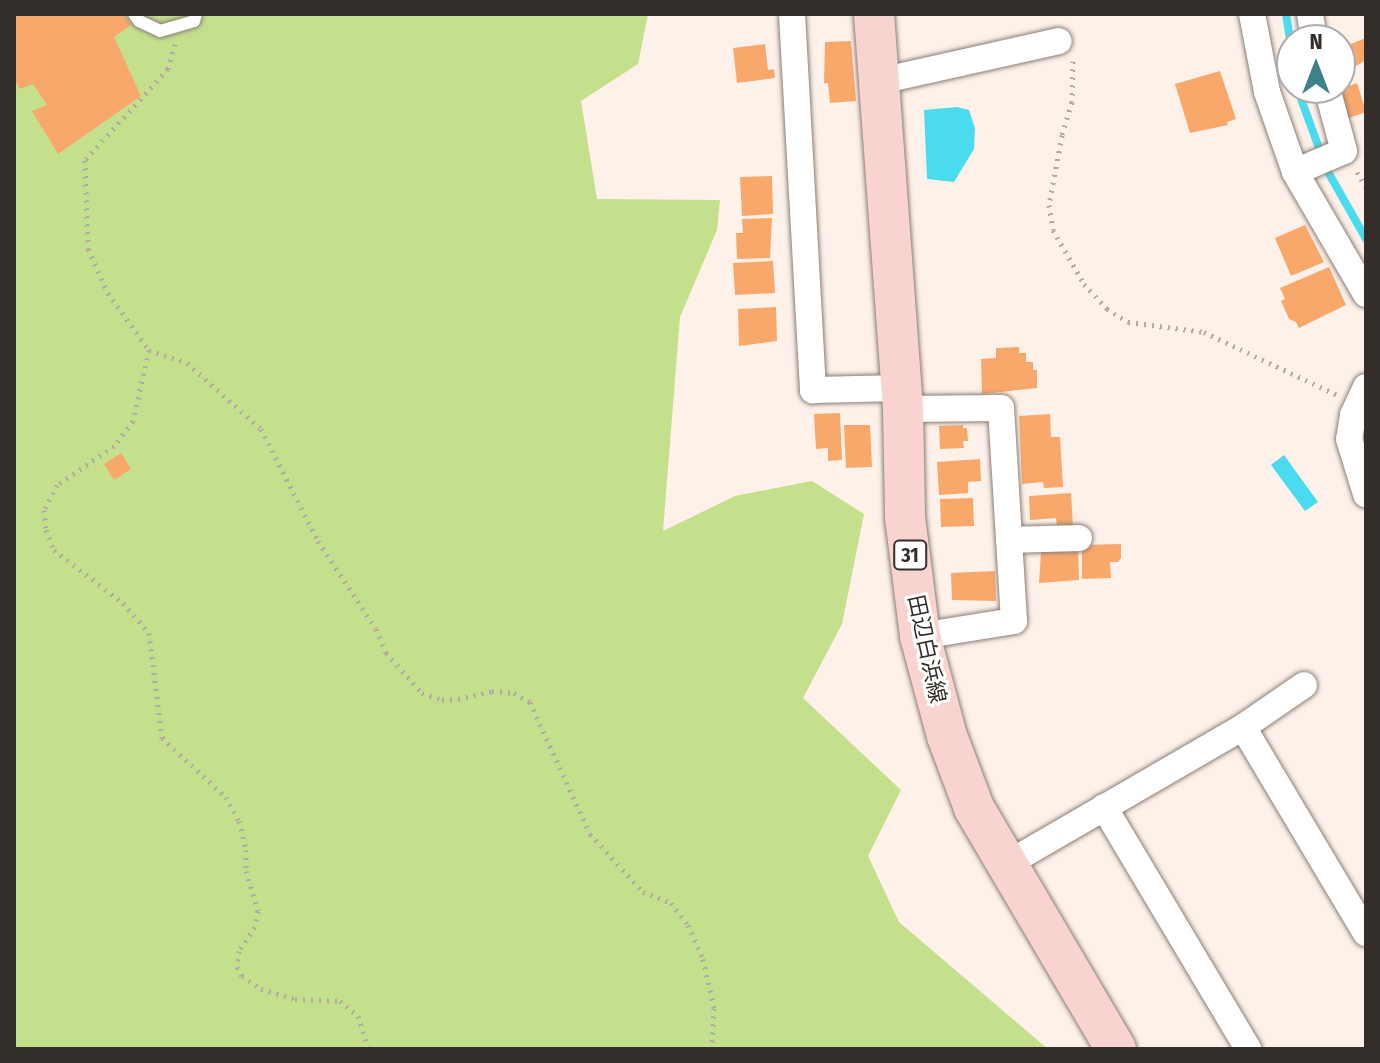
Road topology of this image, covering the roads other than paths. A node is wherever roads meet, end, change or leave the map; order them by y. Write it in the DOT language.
graph roads {
  1 [pos="134,14"];
  2 [pos="196,14"];
  3 [pos="792,14"];
  4 [pos="874,14"];
  5 [pos="1252,14"];
  6 [pos="1059,41"];
  7 [pos="880,81"];
  8 [pos="1331,104"];
  9 [pos="1302,170"];
  10 [pos="1366,294"];
  11 [pos="1362,396"];
  12 [pos="902,398"];
  13 [pos="1366,494"];
  14 [pos="1079,538"];
  15 [pos="1009,540"];
  16 [pos="920,636"];
  17 [pos="1304,685"];
  18 [pos="1243,727"];
  19 [pos="1104,807"];
  20 [pos="1007,864"];
  21 [pos="1366,933"];
  22 [pos="1116,1049"];
  23 [pos="1248,1049"];
  1 -- 2 [label="lane"];
  3 -- 12 [label="street"];
  4 -- 7 [label="main road, 田辺白浜線 / 31"];
  5 -- 9 [label="street"];
  6 -- 7 [label="street"];
  7 -- 12 [label="main road, 田辺白浜線 / 31"];
  8 -- 9 [label="street"];
  9 -- 10 [label="street"];
  11 -- 13 [label="street"];
  12 -- 15 [label="street"];
  12 -- 16 [label="main road, 田辺白浜線 / 31"];
  14 -- 15 [label="street"];
  15 -- 16 [label="street"];
  16 -- 20 [label="main road, 田辺白浜線 / 31"];
  17 -- 18 [label="street"];
  18 -- 19 [label="street"];
  18 -- 21 [label="street"];
  19 -- 20 [label="street"];
  19 -- 23 [label="street"];
  20 -- 22 [label="main road, 田辺白浜線 / 31"];
}
